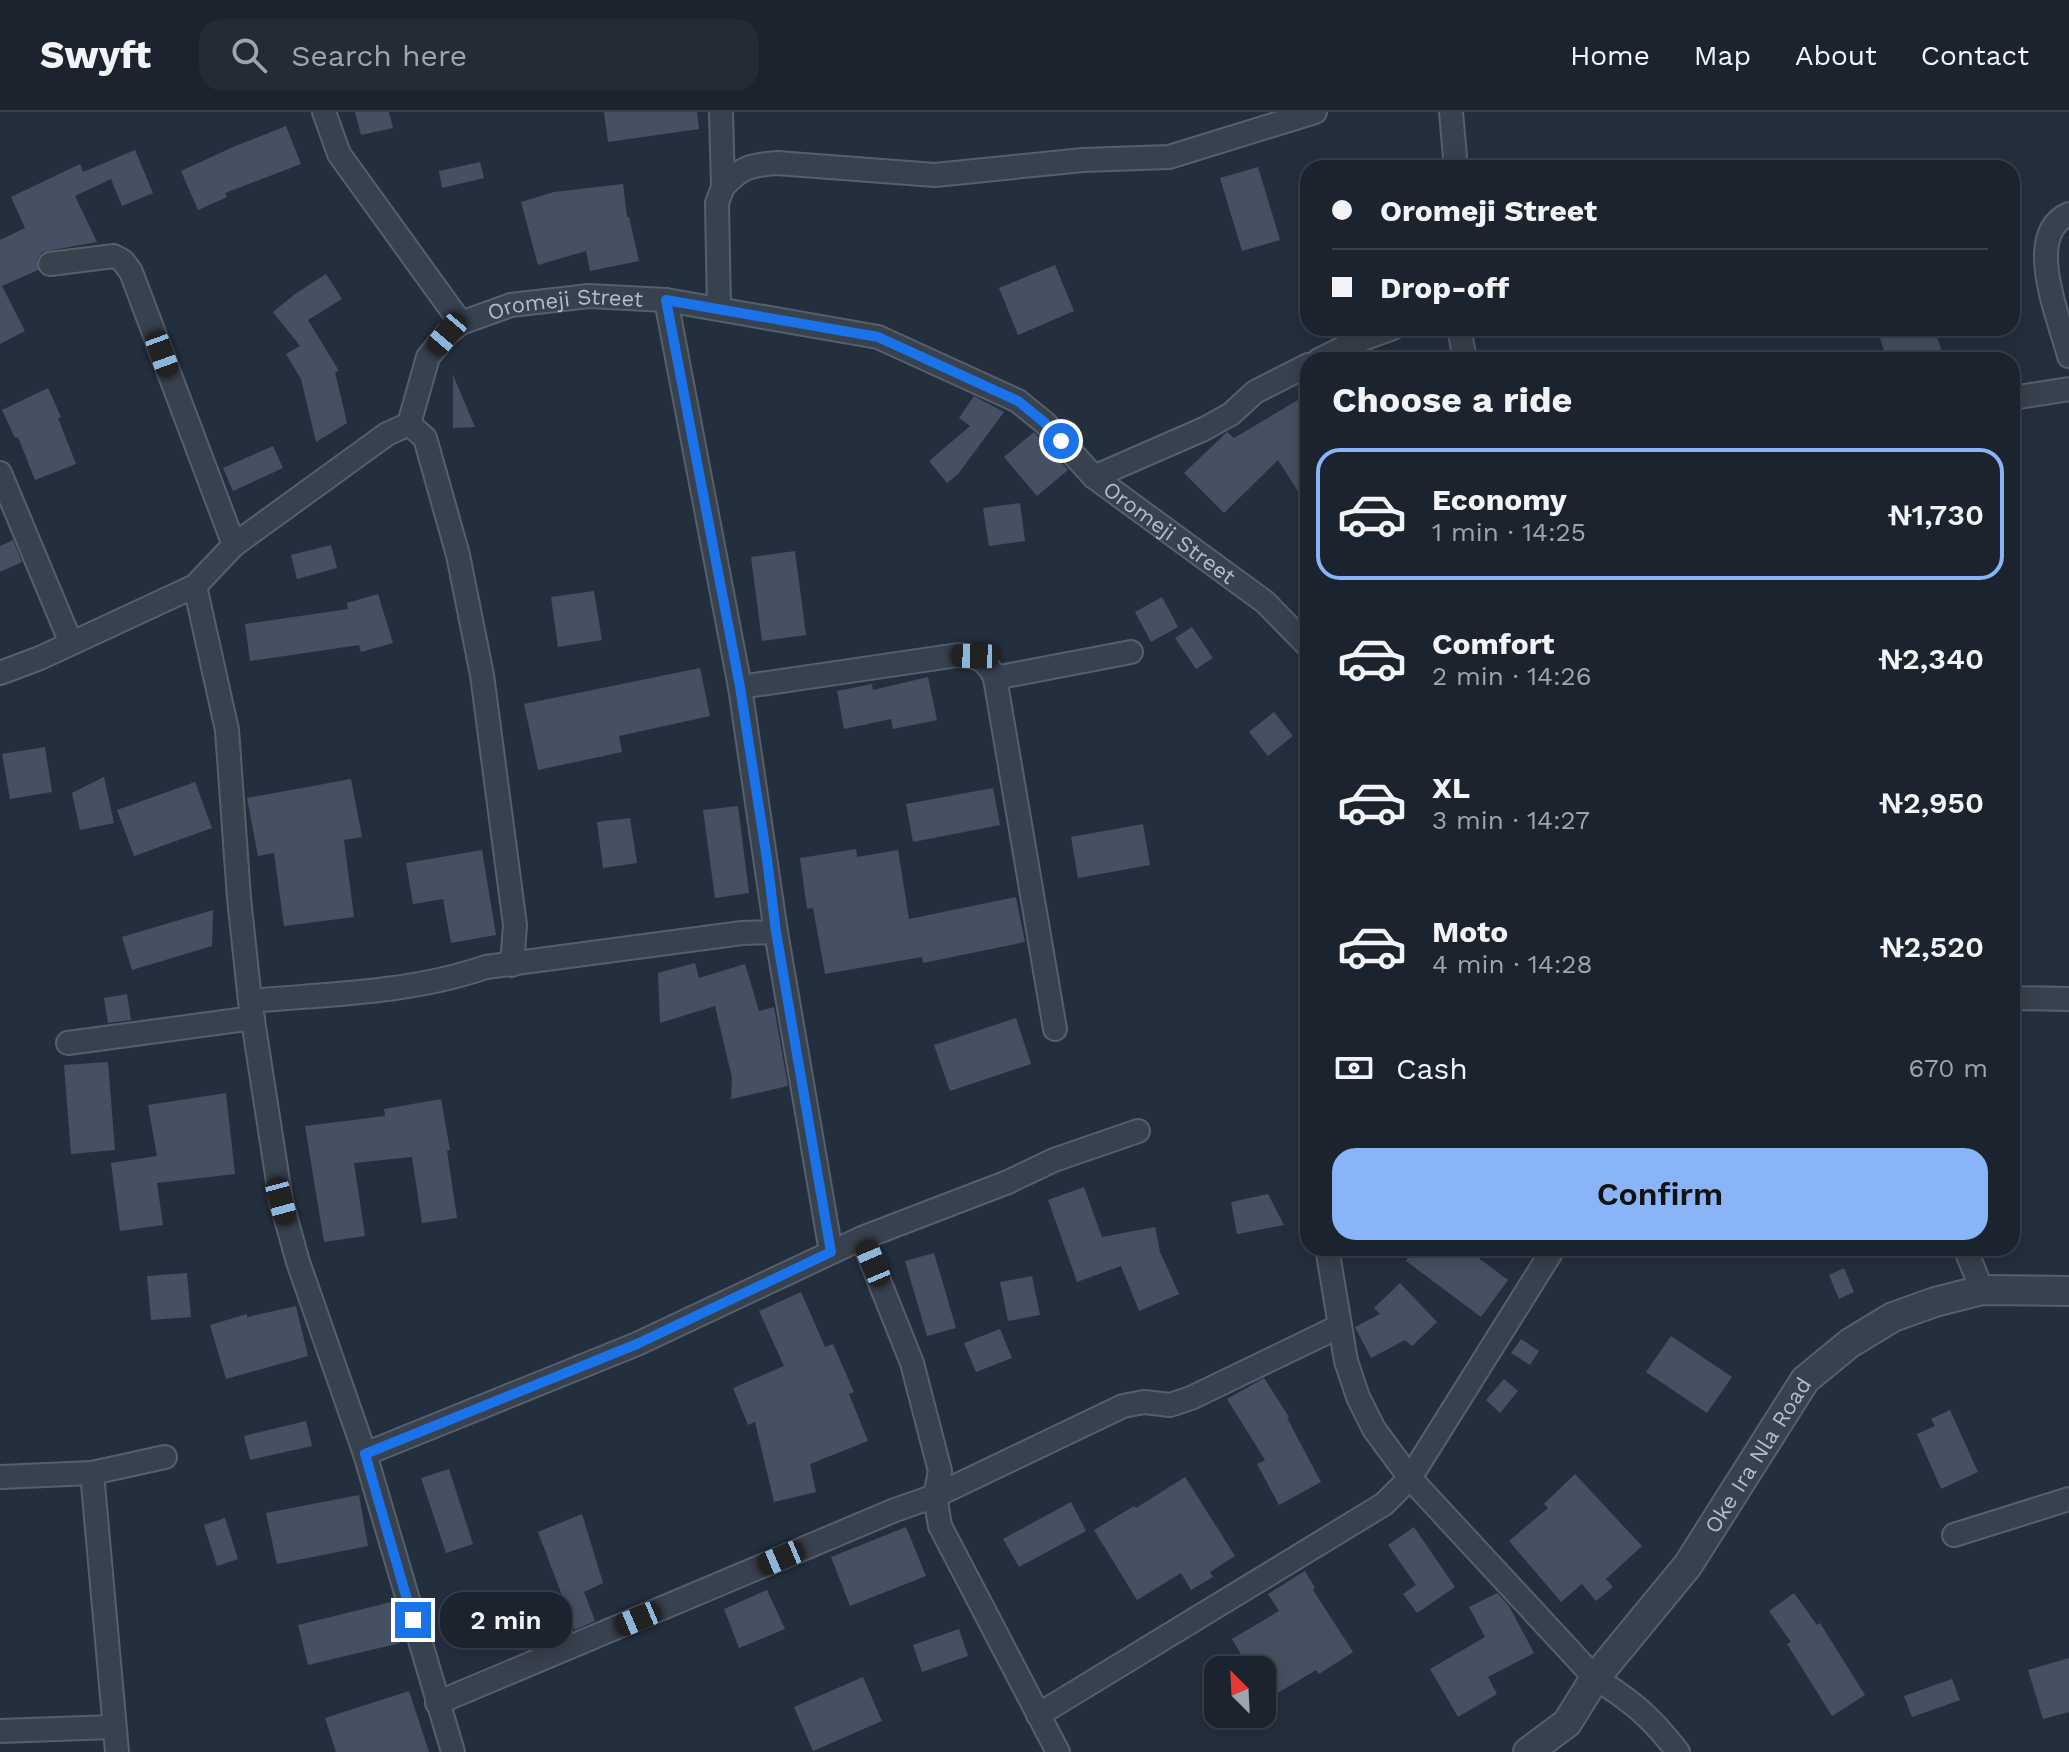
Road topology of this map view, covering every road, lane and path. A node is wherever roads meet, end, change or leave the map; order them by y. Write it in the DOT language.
graph roads {
  1 [pos="324,112"];
  2 [pos="721,112"];
  3 [pos="1315,112"];
  4 [pos="1451,112"];
  5 [pos="1455,160"];
  6 [pos="723,187"];
  7 [pos="2065,216"];
  8 [pos="50,264"];
  9 [pos="666,300"];
  10 [pos="719,309"];
  11 [pos="461,323"];
  12 [pos="1371,336"];
  13 [pos="1335,352"];
  14 [pos="2069,356"];
  15 [pos="1300,369"];
  16 [pos="2069,389"];
  17 [pos="2020,397"];
  18 [pos="409,424"];
  19 [pos="0,473"];
  20 [pos="1094,477"];
  21 [pos="234,545"];
  22 [pos="195,586"];
  23 [pos="1300,638"];
  24 [pos="71,643"];
  25 [pos="1131,652"];
  26 [pos="0,673"];
  27 [pos="995,678"];
  28 [pos="740,687"];
  29 [pos="776,932"];
  30 [pos="512,965"];
  31 [pos="2020,998"];
  32 [pos="2069,999"];
  33 [pos="252,1009"];
  34 [pos="1055,1029"];
  35 [pos="68,1043"];
  36 [pos="1138,1131"];
  37 [pos="862,1238"];
  38 [pos="831,1252"];
  39 [pos="1328,1256"];
  40 [pos="1549,1256"];
  41 [pos="1968,1256"];
  42 [pos="1982,1290"];
  43 [pos="2069,1291"];
  44 [pos="1340,1326"];
  45 [pos="365,1454"];
  46 [pos="165,1457"];
  47 [pos="92,1473"];
  48 [pos="0,1477"];
  49 [pos="1410,1478"];
  50 [pos="935,1496"];
  51 [pos="2069,1499"];
  52 [pos="1954,1535"];
  53 [pos="1595,1678"];
  54 [pos="437,1703"];
  55 [pos="1038,1715"];
  56 [pos="113,1727"];
  57 [pos="0,1731"];
  58 [pos="117,1752"];
  59 [pos="453,1752"];
  60 [pos="1058,1752"];
  61 [pos="1528,1752"];
  62 [pos="1678,1752"];
  1 -- 11 [label="street"];
  2 -- 6 [label="street"];
  3 -- 6 [label="street"];
  4 -- 5 [label="street"];
  6 -- 10 [label="street"];
  7 -- 14 [label="street"];
  8 -- 21 [label="street"];
  9 -- 10 [label="street, Oromeji Street"];
  9 -- 11 [label="street, Oromeji Street"];
  9 -- 28 [label="street"];
  10 -- 20 [label="street, Oromeji Street"];
  11 -- 18 [label="street, Oromeji Street"];
  12 -- 13 [label="street"];
  15 -- 20 [label="street"];
  16 -- 17 [label="street"];
  18 -- 21 [label="street"];
  18 -- 30 [label="street"];
  19 -- 24 [label="street"];
  20 -- 23 [label="street, Oromeji Street"];
  21 -- 22 [label="street"];
  22 -- 24 [label="street"];
  22 -- 33 [label="street"];
  24 -- 26 [label="street"];
  25 -- 27 [label="street"];
  27 -- 28 [label="street"];
  27 -- 34 [label="street"];
  28 -- 29 [label="street"];
  29 -- 30 [label="street"];
  29 -- 38 [label="street"];
  30 -- 33 [label="street"];
  31 -- 32 [label="street"];
  33 -- 35 [label="street"];
  33 -- 45 [label="street"];
  36 -- 37 [label="street"];
  37 -- 38 [label="street"];
  37 -- 50 [label="street"];
  38 -- 45 [label="street"];
  39 -- 44 [label="street"];
  40 -- 49 [label="street"];
  41 -- 42 [label="street"];
  42 -- 43 [label="street, Oke Ira Nla Road"];
  42 -- 53 [label="street, Oke Ira Nla Road"];
  44 -- 49 [label="street"];
  44 -- 50 [label="street"];
  45 -- 54 [label="street"];
  46 -- 47 [label="street"];
  47 -- 48 [label="street"];
  47 -- 56 [label="street"];
  49 -- 53 [label="street"];
  49 -- 55 [label="street"];
  50 -- 54 [label="street"];
  50 -- 55 [label="street"];
  51 -- 52 [label="street"];
  53 -- 61 [label="street, Oke Ira Nla Road"];
  53 -- 62 [label="street"];
  54 -- 59 [label="street"];
  55 -- 60 [label="street"];
  56 -- 57 [label="street"];
  56 -- 58 [label="street"];
}
